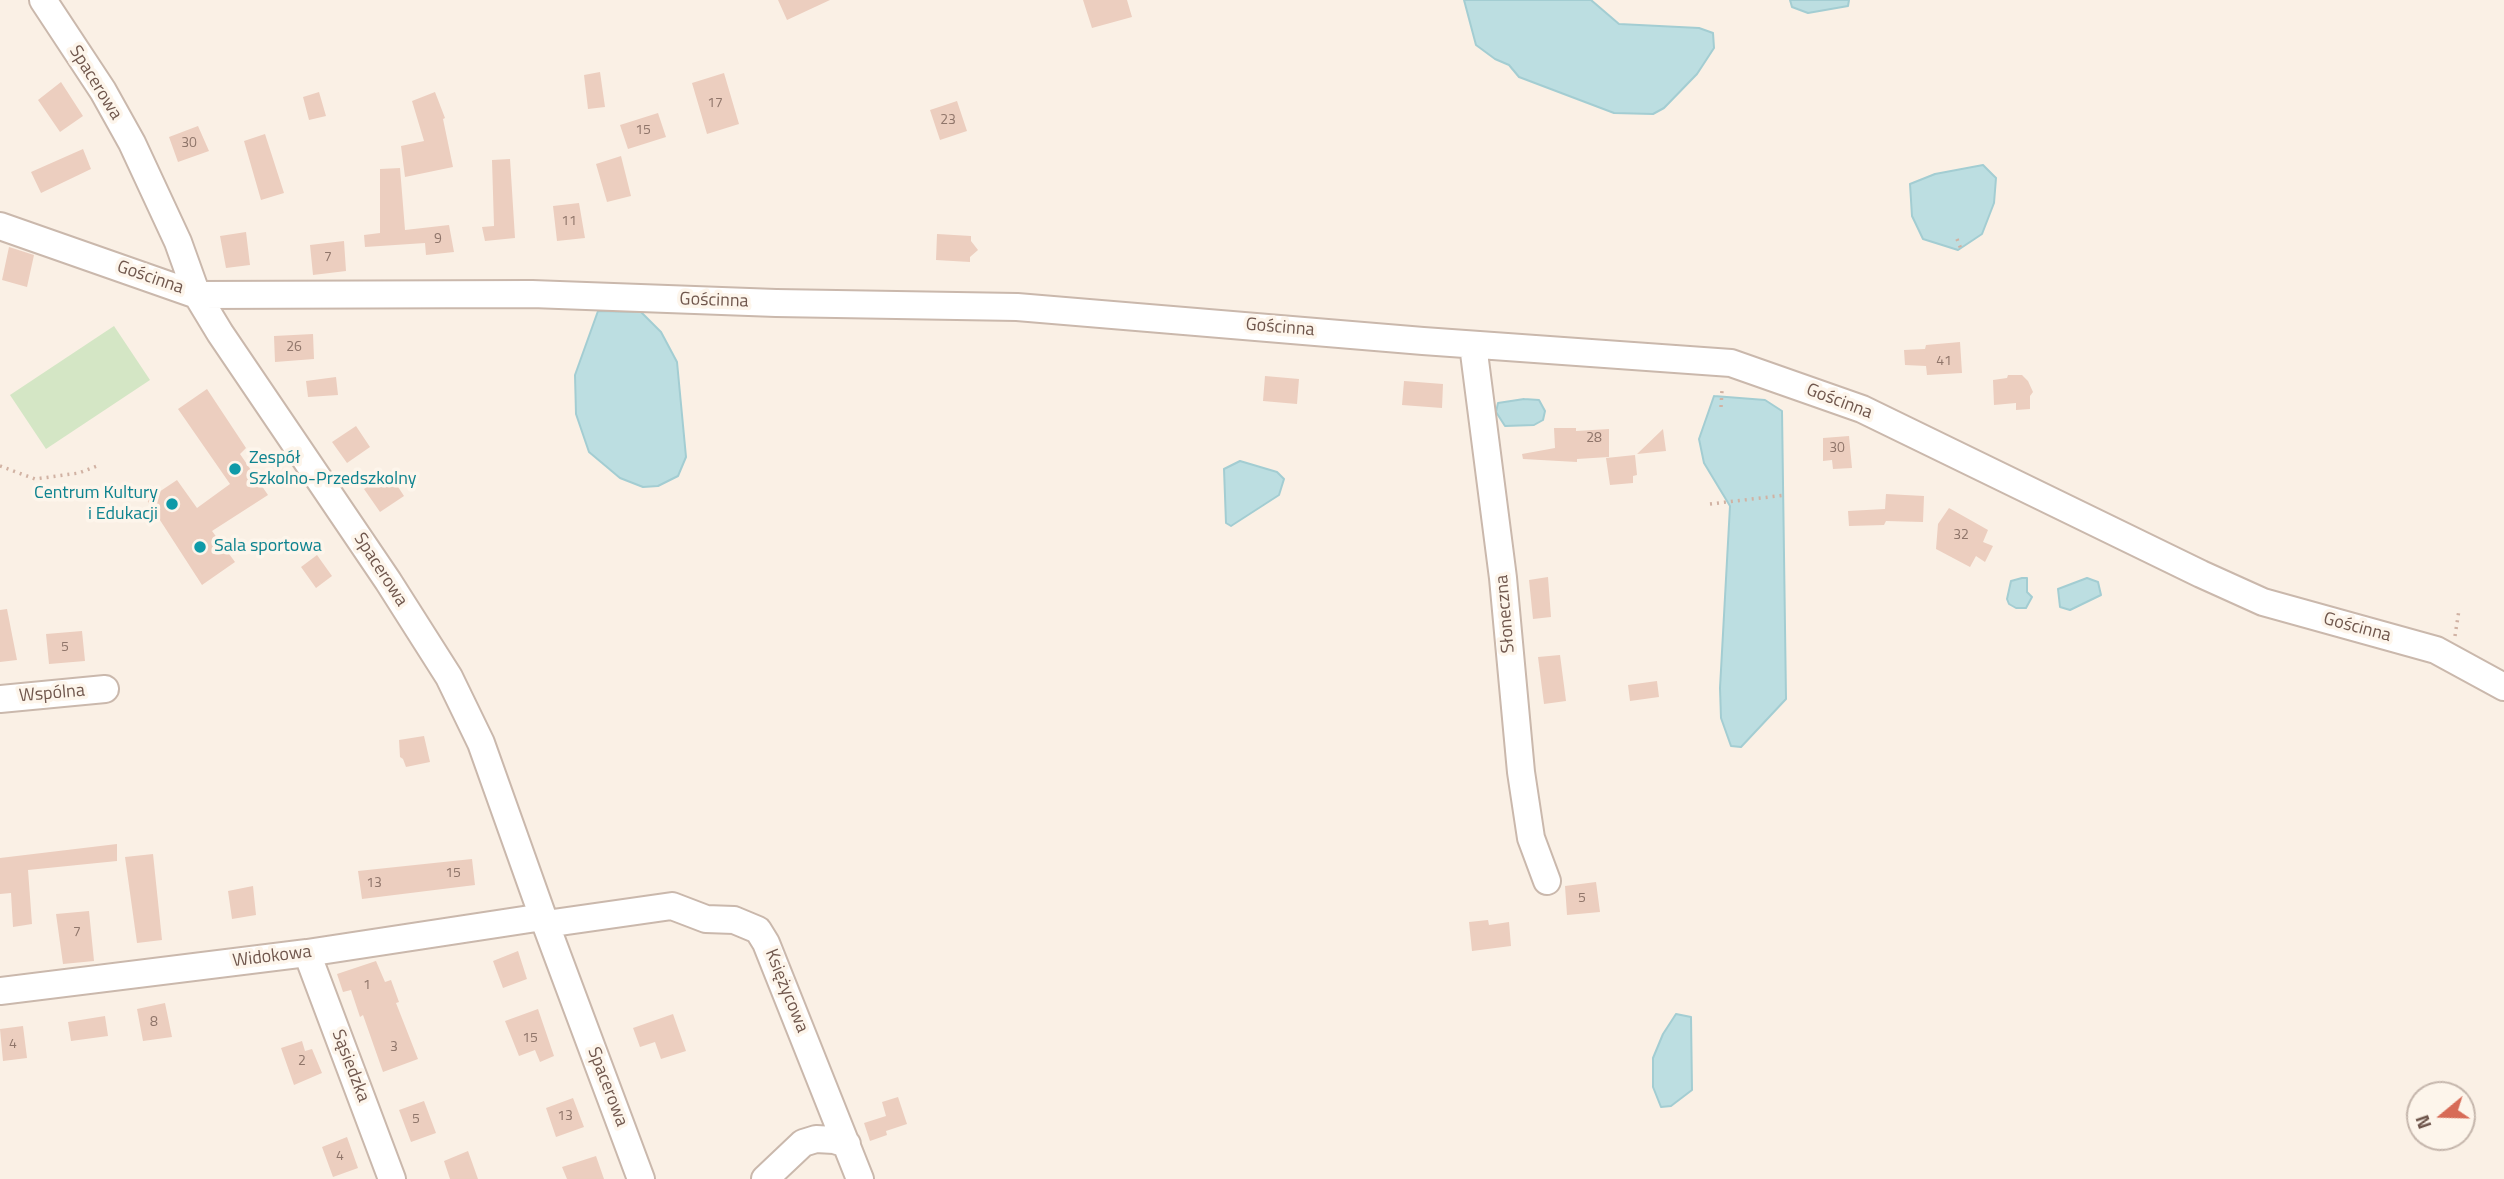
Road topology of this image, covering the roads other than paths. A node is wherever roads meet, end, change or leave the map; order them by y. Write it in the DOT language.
graph roads {
  1 [pos="43,0"];
  2 [pos="0,226"];
  3 [pos="197,295"];
  4 [pos="1474,345"];
  5 [pos="2504,687"];
  6 [pos="105,690"];
  7 [pos="0,699"];
  8 [pos="1547,881"];
  9 [pos="545,921"];
  10 [pos="307,953"];
  11 [pos="0,991"];
  12 [pos="846,1144"];
  13 [pos="392,1179"];
  14 [pos="641,1179"];
  15 [pos="765,1179"];
  16 [pos="860,1179"];
  1 -- 3 [label="street, Spacerowa"];
  2 -- 3 [label="street, Gościnna"];
  3 -- 4 [label="street, Gościnna"];
  3 -- 9 [label="street, Spacerowa"];
  4 -- 5 [label="street, Gościnna"];
  4 -- 8 [label="street, Słoneczna"];
  6 -- 7 [label="street, Wspólna"];
  9 -- 10 [label="street, Widokowa"];
  9 -- 12 [label="street, Księżycowa"];
  9 -- 14 [label="street, Spacerowa"];
  10 -- 11 [label="street, Widokowa"];
  10 -- 13 [label="street, Sąsiedzka"];
  12 -- 15 [label="street"];
  12 -- 16 [label="street, Księżycowa"];
}
